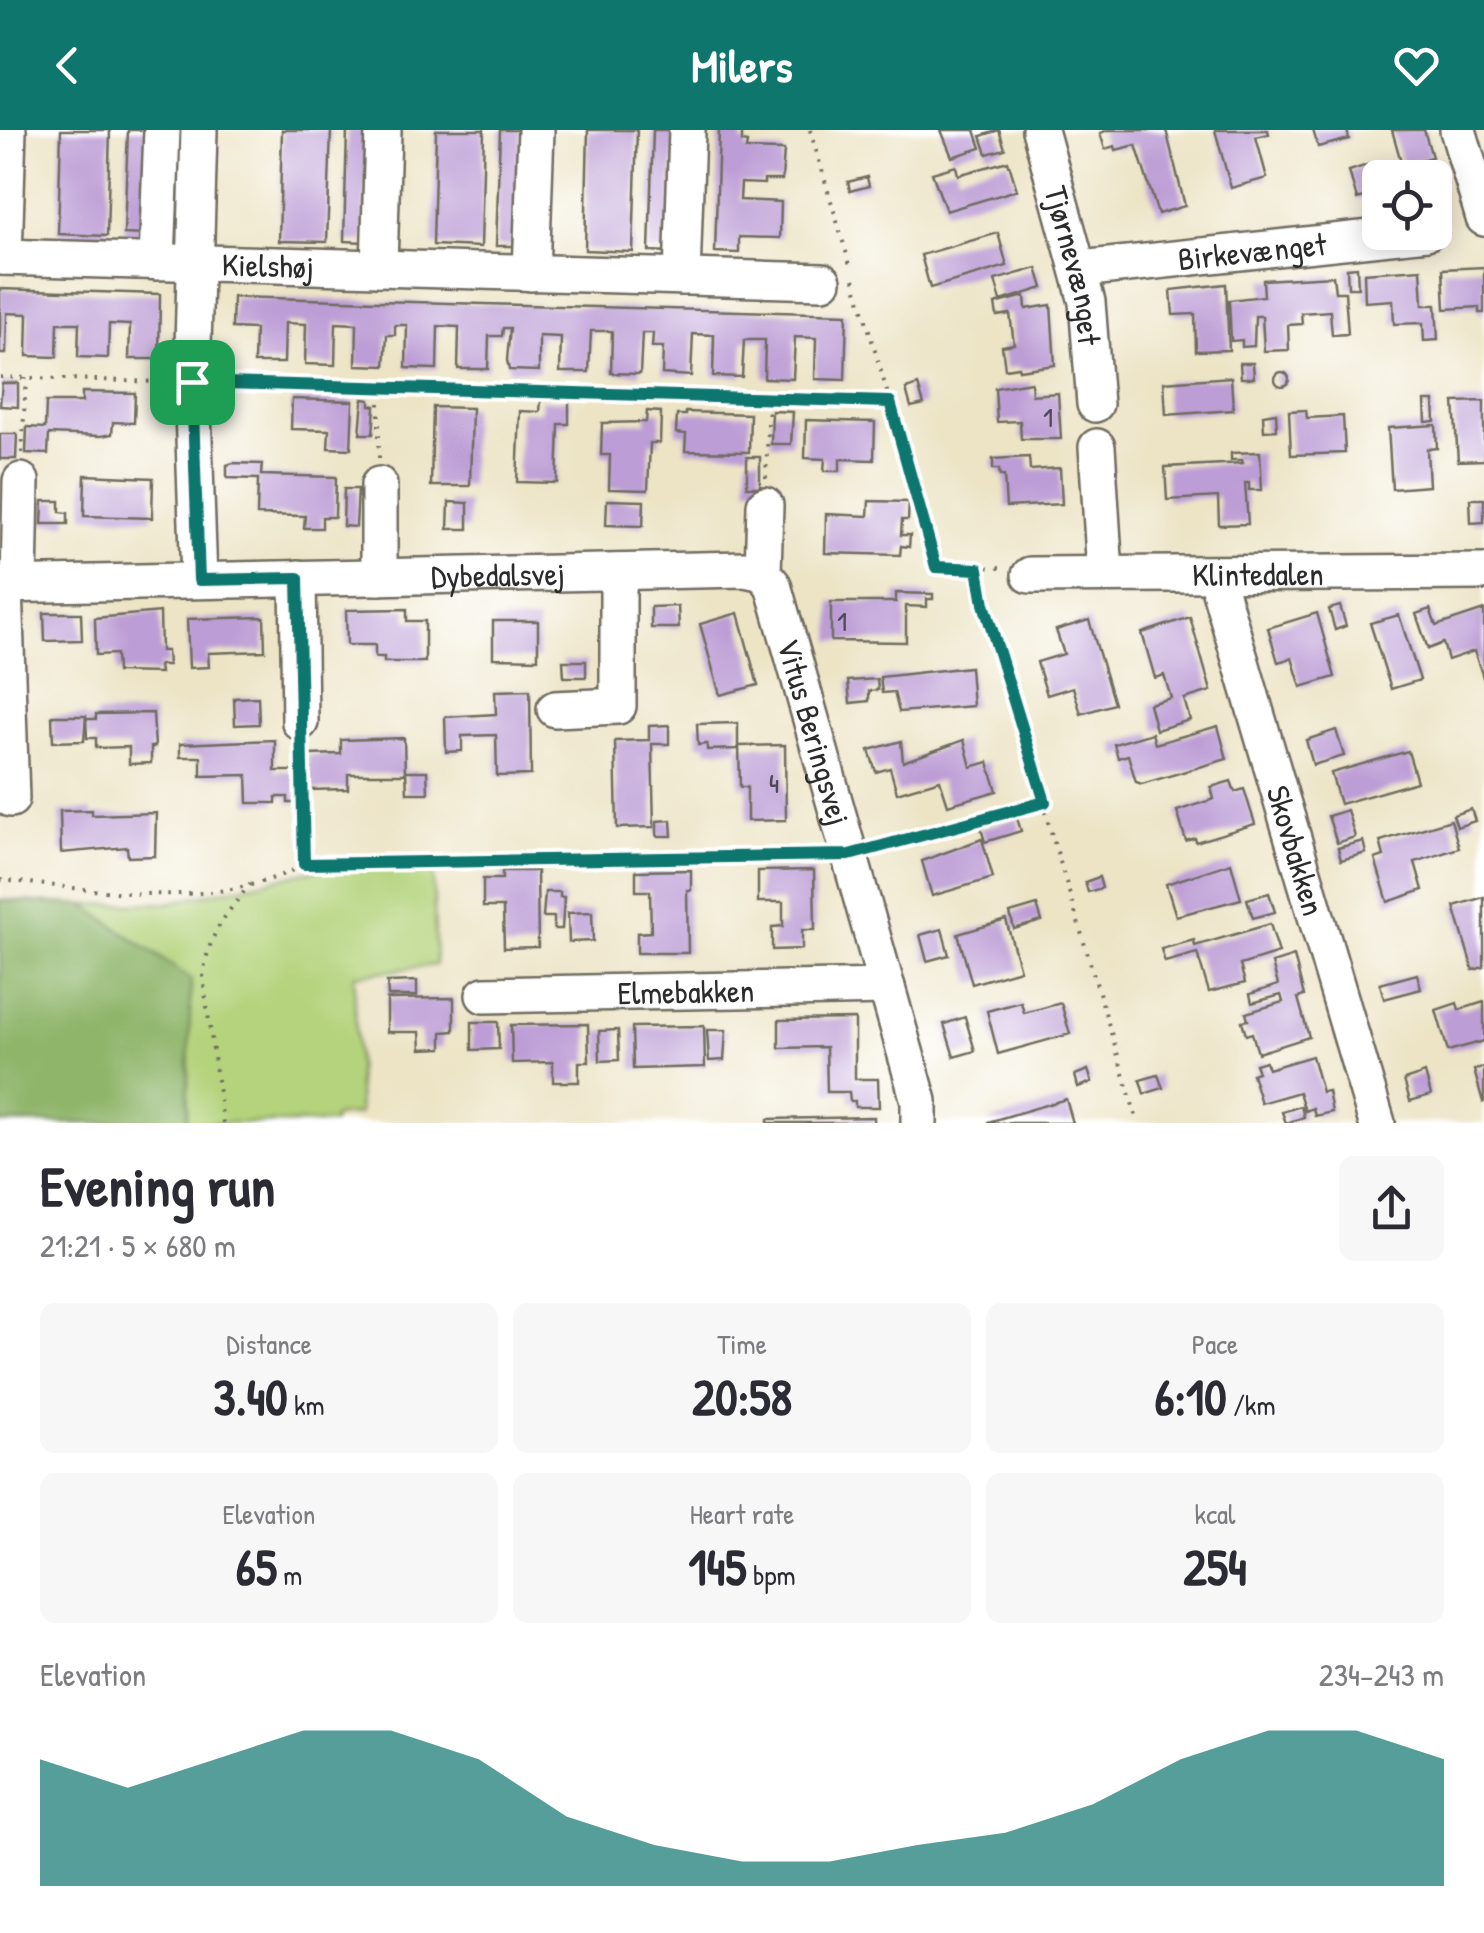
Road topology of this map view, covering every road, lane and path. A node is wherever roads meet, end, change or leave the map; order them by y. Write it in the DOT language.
graph roads {
  1 [pos="8,130"];
  2 [pos="162,130"];
  3 [pos="200,130"];
  4 [pos="383,130"];
  5 [pos="536,130"];
  6 [pos="687,130"];
  7 [pos="1040,130"];
  8 [pos="1458,130"];
  9 [pos="1484,218"];
  10 [pos="1484,226"];
  11 [pos="1452,230"];
  12 [pos="1362,239"];
  13 [pos="2,257"];
  14 [pos="157,262"];
  15 [pos="197,263"];
  16 [pos="379,268"];
  17 [pos="1080,269"];
  18 [pos="531,272"];
  19 [pos="682,277"];
  20 [pos="822,281"];
  21 [pos="0,377"];
  22 [pos="26,378"];
  23 [pos="192,382"];
  24 [pos="379,388"];
  25 [pos="769,398"];
  26 [pos="1095,404"];
  27 [pos="1098,446"];
  28 [pos="20,482"];
  29 [pos="379,485"];
  30 [pos="764,505"];
  31 [pos="618,572"];
  32 [pos="1484,572"];
  33 [pos="763,573"];
  34 [pos="1105,574"];
  35 [pos="1215,574"];
  36 [pos="1030,575"];
  37 [pos="379,577"];
  38 [pos="298,578"];
  39 [pos="199,580"];
  40 [pos="8,585"];
  41 [pos="555,709"];
  42 [pos="300,722"];
  43 [pos="10,799"];
  44 [pos="1045,802"];
  45 [pos="849,855"];
  46 [pos="304,864"];
  47 [pos="0,880"];
  48 [pos="250,884"];
  49 [pos="887,986"];
  50 [pos="484,995"];
  51 [pos="223,1123"];
  52 [pos="919,1123"];
  53 [pos="1138,1123"];
  54 [pos="1377,1123"];
  1 -- 13 [label="street, Kielshøj"];
  2 -- 14 [label="street"];
  3 -- 15 [label="street"];
  4 -- 16 [label="street"];
  5 -- 18 [label="street"];
  6 -- 19 [label="street"];
  7 -- 17 [label="street, Tjørnevænget"];
  8 -- 9 [label="street"];
  10 -- 11 [label="street"];
  12 -- 17 [label="street, Birkevænget"];
  13 -- 14 [label="street, Kielshøj"];
  14 -- 15 [label="street, Kielshøj"];
  15 -- 16 [label="street, Kielshøj"];
  15 -- 23 [label="street"];
  16 -- 18 [label="street, Kielshøj"];
  17 -- 26 [label="street, Tjørnevænget"];
  18 -- 19 [label="street, Kielshøj"];
  19 -- 20 [label="street, Kielshøj"];
  21 -- 22 [label="path"];
  22 -- 23 [label="path"];
  22 -- 28 [label="path"];
  23 -- 24 [label="path"];
  23 -- 39 [label="street"];
  24 -- 25 [label="path"];
  24 -- 29 [label="path"];
  25 -- 30 [label="path"];
  25 -- 44 [label="path"];
  27 -- 34 [label="street"];
  28 -- 40 [label="street"];
  29 -- 37 [label="street"];
  30 -- 33 [label="street"];
  31 -- 33 [label="street, Dybedalsvej"];
  31 -- 37 [label="street, Dybedalsvej"];
  31 -- 41 [label="street"];
  32 -- 35 [label="street, Klintedalen"];
  33 -- 45 [label="street, Vitus Beringsvej"];
  34 -- 35 [label="street, Klintedalen"];
  34 -- 36 [label="street, Klintedalen"];
  35 -- 54 [label="street, Skovbakken"];
  37 -- 38 [label="street, Dybedalsvej"];
  38 -- 39 [label="street, Dybedalsvej"];
  38 -- 42 [label="street"];
  39 -- 40 [label="street, Dybedalsvej"];
  40 -- 43 [label="street"];
  42 -- 46 [label="path"];
  44 -- 45 [label="path"];
  44 -- 53 [label="path"];
  45 -- 46 [label="path"];
  45 -- 49 [label="street, Vitus Beringsvej"];
  46 -- 48 [label="path"];
  47 -- 48 [label="path"];
  48 -- 51 [label="path"];
  49 -- 50 [label="street, Elmebakken"];
  49 -- 52 [label="street, Vitus Beringsvej"];
}
